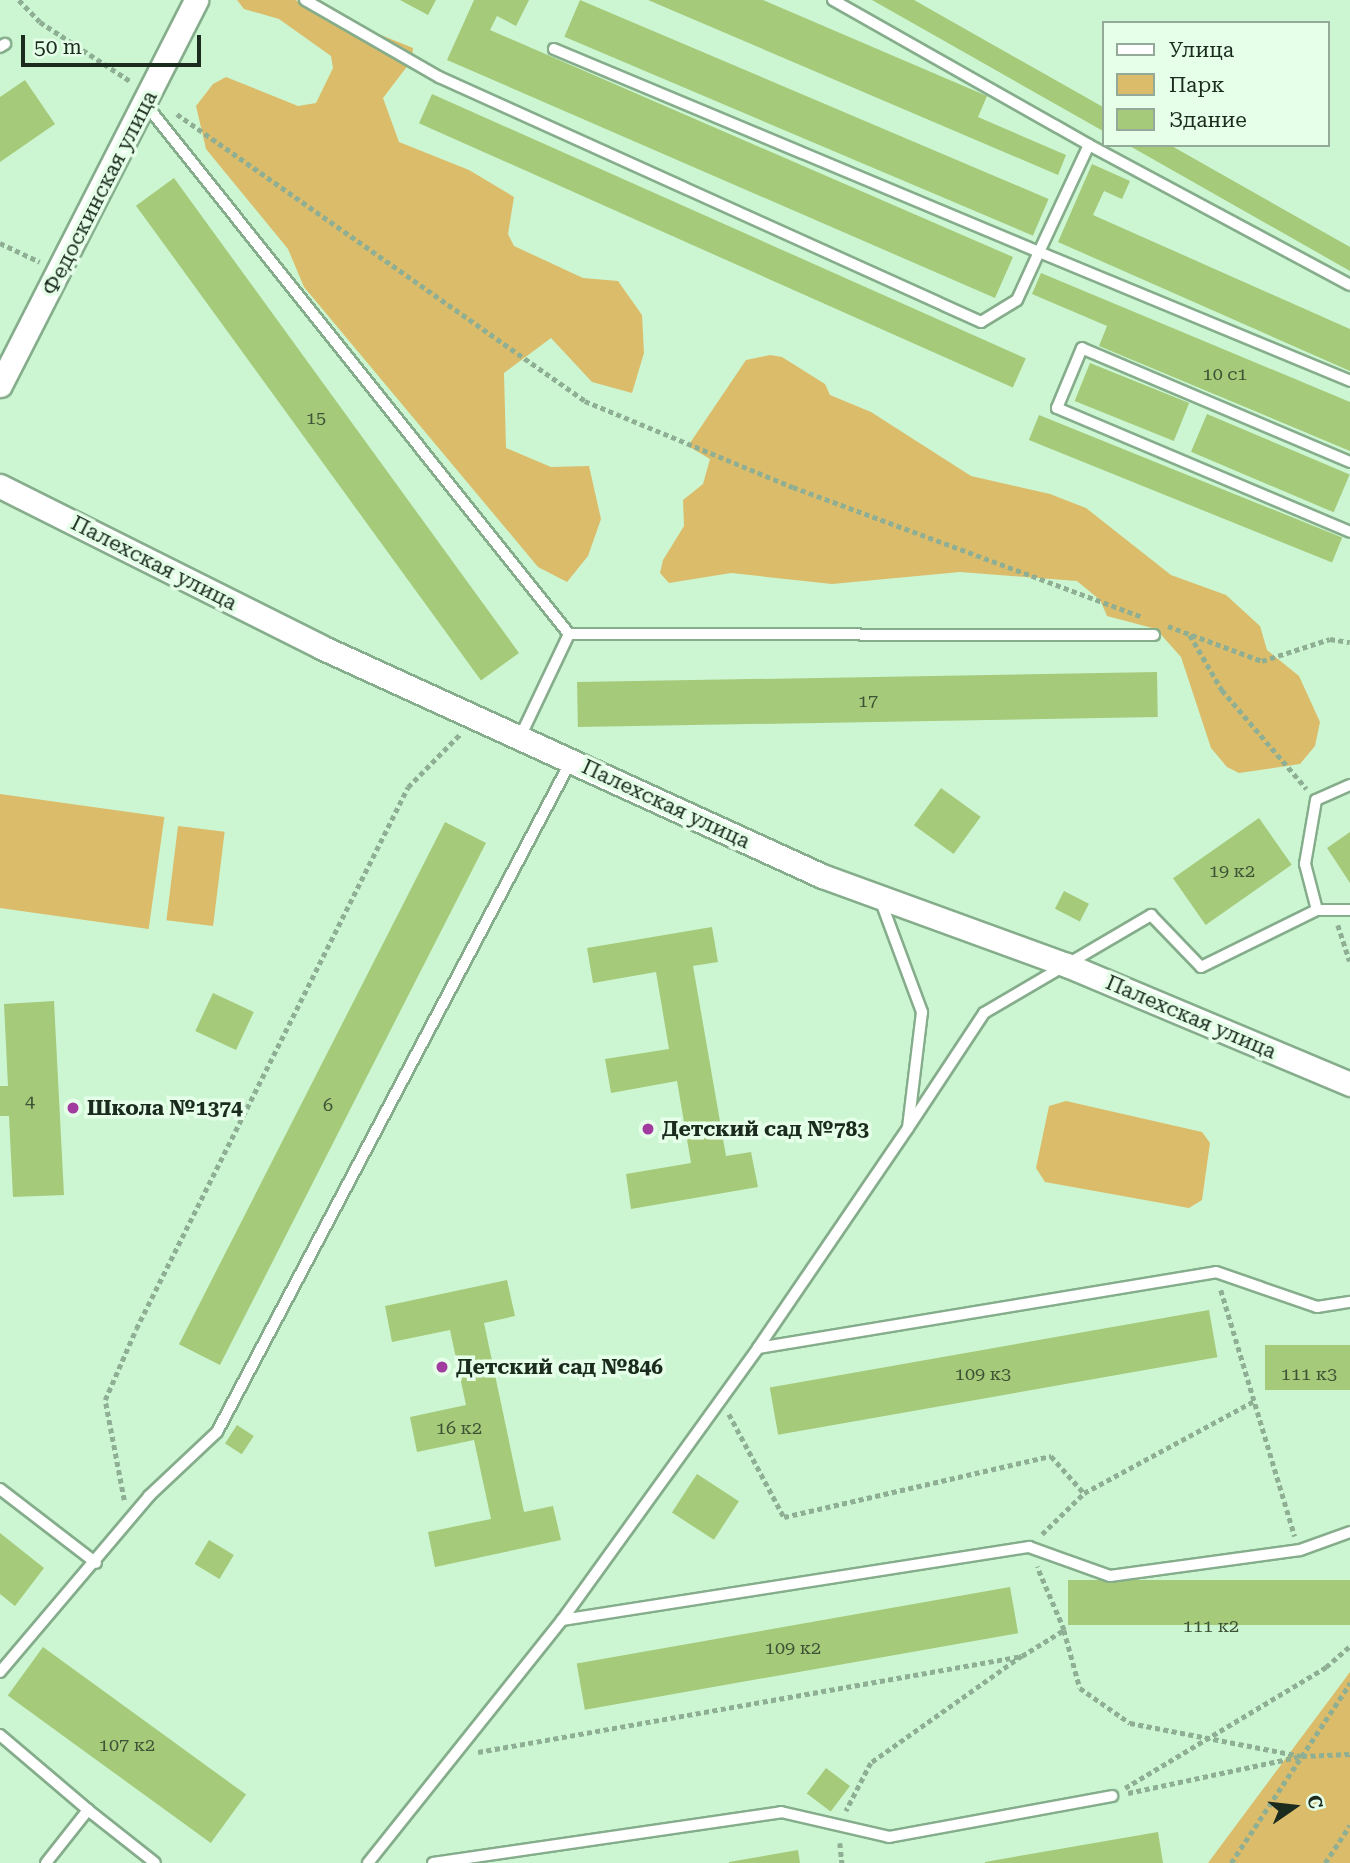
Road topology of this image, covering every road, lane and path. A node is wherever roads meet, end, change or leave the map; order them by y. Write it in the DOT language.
graph roads {
  1 [pos="19,0"];
  2 [pos="305,0"];
  3 [pos="832,0"];
  4 [pos="190,2"];
  5 [pos="554,49"];
  6 [pos="149,101"];
  7 [pos="1089,145"];
  8 [pos="0,243"];
  9 [pos="1039,252"];
  10 [pos="60,271"];
  11 [pos="1350,285"];
  12 [pos="1350,381"];
  13 [pos="0,385"];
  14 [pos="1350,462"];
  15 [pos="0,486"];
  16 [pos="1350,532"];
  17 [pos="1151,620"];
  18 [pos="1164,624"];
  19 [pos="569,634"];
  20 [pos="1190,634"];
  21 [pos="1154,635"];
  22 [pos="1350,642"];
  23 [pos="475,718"];
  24 [pos="520,737"];
  25 [pos="570,761"];
  26 [pos="1350,785"];
  27 [pos="1316,800"];
  28 [pos="879,897"];
  29 [pos="1332,908"];
  30 [pos="1317,910"];
  31 [pos="1350,910"];
  32 [pos="1350,961"];
  33 [pos="1067,965"];
  34 [pos="1350,1083"];
  35 [pos="908,1128"];
  36 [pos="1216,1272"];
  37 [pos="1350,1302"];
  38 [pos="758,1348"];
  39 [pos="721,1398"];
  40 [pos="1254,1401"];
  41 [pos="0,1489"];
  42 [pos="1084,1493"];
  43 [pos="128,1521"];
  44 [pos="1350,1532"];
  45 [pos="1029,1547"];
  46 [pos="1300,1550"];
  47 [pos="96,1563"];
  48 [pos="562,1620"];
  49 [pos="1064,1630"];
  50 [pos="1350,1646"];
  51 [pos="1022,1656"];
  52 [pos="0,1672"];
  53 [pos="1350,1683"];
  54 [pos="0,1735"];
  55 [pos="1203,1737"];
  56 [pos="1350,1754"];
  57 [pos="458,1755"];
  58 [pos="1302,1756"];
  59 [pos="1112,1796"];
  60 [pos="88,1810"];
  61 [pos="838,1825"];
  62 [pos="1350,1825"];
  63 [pos="47,1863"];
  64 [pos="155,1863"];
  65 [pos="368,1863"];
  66 [pos="433,1863"];
  67 [pos="842,1863"];
  68 [pos="1231,1863"];
  69 [pos="1325,1863"];
  1 -- 6 [label="path"];
  2 -- 9 [label="lane"];
  3 -- 7 [label="lane"];
  4 -- 6 [label="street, Федоскинская улица"];
  5 -- 9 [label="lane"];
  6 -- 10 [label="street, Федоскинская улица"];
  6 -- 17 [label="path"];
  6 -- 19 [label="lane"];
  7 -- 9 [label="lane"];
  7 -- 11 [label="lane"];
  8 -- 10 [label="path"];
  9 -- 12 [label="lane"];
  10 -- 13 [label="street, Федоскинская улица"];
  14 -- 16 [label="lane"];
  15 -- 23 [label="street, Палехская улица"];
  18 -- 20 [label="path"];
  19 -- 21 [label="lane"];
  19 -- 24 [label="lane"];
  20 -- 22 [label="path"];
  20 -- 27 [label="path"];
  23 -- 24 [label="street, Палехская улица"];
  23 -- 43 [label="path"];
  24 -- 25 [label="street, Палехская улица"];
  25 -- 28 [label="street, Палехская улица"];
  25 -- 43 [label="lane"];
  26 -- 27 [label="lane"];
  27 -- 30 [label="lane"];
  28 -- 33 [label="street, Палехская улица"];
  28 -- 35 [label="lane"];
  29 -- 30 [label="lane"];
  29 -- 31 [label="lane"];
  29 -- 32 [label="path"];
  30 -- 33 [label="lane"];
  33 -- 34 [label="street, Палехская улица"];
  33 -- 35 [label="lane"];
  35 -- 38 [label="lane"];
  36 -- 37 [label="lane"];
  36 -- 38 [label="lane"];
  36 -- 40 [label="path"];
  38 -- 39 [label="lane"];
  39 -- 42 [label="path"];
  39 -- 48 [label="lane"];
  40 -- 42 [label="path"];
  40 -- 46 [label="path"];
  41 -- 47 [label="lane"];
  42 -- 45 [label="path"];
  43 -- 47 [label="lane"];
  44 -- 46 [label="lane"];
  45 -- 46 [label="lane"];
  45 -- 48 [label="lane"];
  45 -- 49 [label="path"];
  47 -- 52 [label="lane"];
  48 -- 57 [label="lane"];
  49 -- 51 [label="path"];
  49 -- 55 [label="path"];
  50 -- 55 [label="path"];
  51 -- 57 [label="path"];
  51 -- 61 [label="path"];
  53 -- 58 [label="path"];
  54 -- 60 [label="lane"];
  55 -- 58 [label="path"];
  55 -- 59 [label="path"];
  56 -- 58 [label="path"];
  57 -- 65 [label="lane"];
  58 -- 59 [label="path"];
  58 -- 68 [label="path"];
  59 -- 61 [label="lane"];
  60 -- 63 [label="lane"];
  60 -- 64 [label="lane"];
  61 -- 66 [label="lane"];
  61 -- 67 [label="path"];
  62 -- 69 [label="path"];
}
